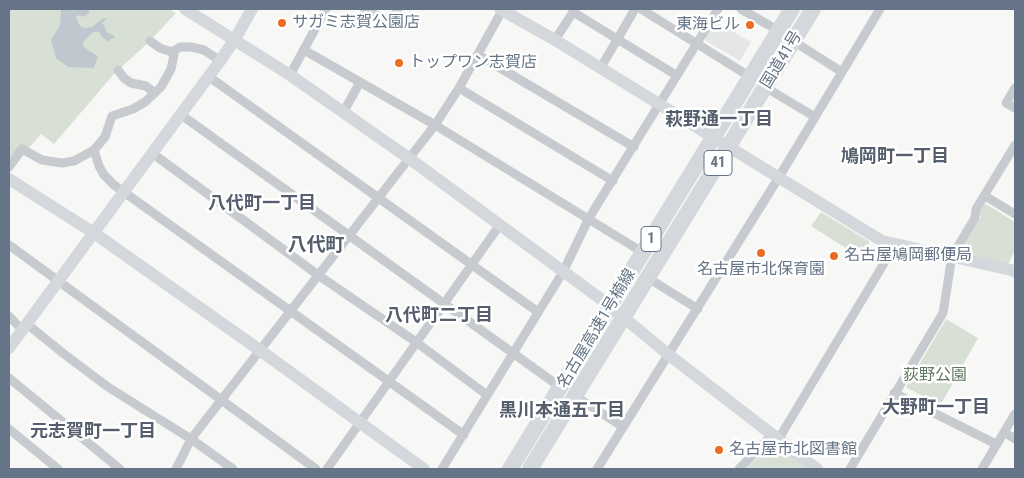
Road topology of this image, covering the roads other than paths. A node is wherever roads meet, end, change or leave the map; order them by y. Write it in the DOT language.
graph roads {
  1 [pos="185,9"];
  2 [pos="252,9"];
  3 [pos="326,9"];
  4 [pos="364,9"];
  5 [pos="398,9"];
  6 [pos="502,9"];
  7 [pos="635,9"];
  8 [pos="641,9"];
  9 [pos="718,9"];
  10 [pos="741,9"];
  11 [pos="783,9"];
  12 [pos="792,9"];
  13 [pos="803,9"];
  14 [pos="813,9"];
  15 [pos="880,9"];
  16 [pos="574,10"];
  17 [pos="772,27"];
  18 [pos="618,38"];
  19 [pos="235,39"];
  20 [pos="554,40"];
  21 [pos="150,41"];
  22 [pos="793,41"];
  23 [pos="696,43"];
  24 [pos="304,50"];
  25 [pos="172,52"];
  26 [pos="478,55"];
  27 [pos="216,58"];
  28 [pos="600,69"];
  29 [pos="118,70"];
  30 [pos="842,72"];
  31 [pos="744,73"];
  32 [pos="290,75"];
  33 [pos="676,75"];
  34 [pos="208,76"];
  35 [pos="360,82"];
  36 [pos="765,87"];
  37 [pos="459,88"];
  38 [pos="1015,88"];
  39 [pos="155,93"];
  40 [pos="659,104"];
  41 [pos="1015,108"];
  42 [pos="343,113"];
  43 [pos="180,114"];
  44 [pos="815,117"];
  45 [pos="436,125"];
  46 [pos="708,134"];
  47 [pos="1015,145"];
  48 [pos="634,147"];
  49 [pos="728,147"];
  50 [pos="94,150"];
  51 [pos="152,153"];
  52 [pos="1012,158"];
  53 [pos="410,159"];
  54 [pos="9,167"];
  55 [pos="779,177"];
  56 [pos="9,179"];
  57 [pos="612,181"];
  58 [pos="123,192"];
  59 [pos="985,196"];
  60 [pos="378,198"];
  61 [pos="1015,214"];
  62 [pos="589,218"];
  63 [pos="499,226"];
  64 [pos="94,233"];
  65 [pos="349,236"];
  66 [pos="9,245"];
  67 [pos="895,245"];
  68 [pos="639,250"];
  69 [pos="952,256"];
  70 [pos="472,265"];
  71 [pos="563,272"];
  72 [pos="1015,272"];
  73 [pos="318,275"];
  74 [pos="648,278"];
  75 [pos="57,282"];
  76 [pos="605,302"];
  77 [pos="443,304"];
  78 [pos="698,310"];
  79 [pos="291,311"];
  80 [pos="538,312"];
  81 [pos="9,316"];
  82 [pos="624,318"];
  83 [pos="25,327"];
  84 [pos="416,342"];
  85 [pos="9,348"];
  86 [pos="261,351"];
  87 [pos="513,354"];
  88 [pos="669,356"];
  89 [pos="9,378"];
  90 [pos="388,381"];
  91 [pos="556,384"];
  92 [pos="894,393"];
  93 [pos="487,395"];
  94 [pos="575,396"];
  95 [pos="221,400"];
  96 [pos="1015,414"];
  97 [pos="359,423"];
  98 [pos="622,427"];
  99 [pos="9,429"];
  100 [pos="1004,432"];
  101 [pos="464,435"];
  102 [pos="191,438"];
  103 [pos="775,438"];
  104 [pos="1015,438"];
  105 [pos="996,444"];
  106 [pos="58,469"];
  107 [pos="120,469"];
  108 [pos="176,469"];
  109 [pos="233,469"];
  110 [pos="316,469"];
  111 [pos="327,469"];
  112 [pos="424,469"];
  113 [pos="442,469"];
  114 [pos="503,469"];
  115 [pos="510,469"];
  116 [pos="522,469"];
  117 [pos="530,469"];
  118 [pos="598,469"];
  119 [pos="739,469"];
  120 [pos="817,469"];
  121 [pos="850,469"];
  122 [pos="982,469"];
  1 -- 19 [label="street"];
  2 -- 19 [label="street"];
  3 -- 24 [label="street"];
  4 -- 5 [label="street"];
  6 -- 20 [label="street"];
  6 -- 26 [label="street"];
  7 -- 18 [label="street"];
  8 -- 23 [label="street"];
  9 -- 23 [label="street"];
  10 -- 17 [label="street"];
  11 -- 17 [label="highway, 国道41号 / 41"];
  12 -- 115 [label="highway, 名古屋高速1号楠線 / 1"];
  13 -- 116 [label="highway, 名古屋高速1号楠線 / 1"];
  14 -- 22 [label="highway, 国道41号 / 41"];
  15 -- 30 [label="street"];
  16 -- 18 [label="street"];
  16 -- 20 [label="street"];
  17 -- 31 [label="highway, 国道41号 / 41"];
  18 -- 28 [label="street"];
  18 -- 33 [label="street"];
  19 -- 32 [label="street"];
  19 -- 34 [label="street"];
  20 -- 28 [label="street"];
  21 -- 25 [label="street"];
  22 -- 30 [label="street"];
  22 -- 36 [label="highway, 国道41号 / 41"];
  23 -- 31 [label="street"];
  23 -- 33 [label="street"];
  24 -- 32 [label="street"];
  24 -- 35 [label="street"];
  25 -- 27 [label="street"];
  25 -- 39 [label="street"];
  26 -- 37 [label="street"];
  26 -- 48 [label="street"];
  28 -- 40 [label="street"];
  29 -- 39 [label="street"];
  30 -- 44 [label="street"];
  31 -- 46 [label="highway, 国道41号 / 41"];
  32 -- 42 [label="street"];
  33 -- 40 [label="street"];
  34 -- 43 [label="street"];
  34 -- 60 [label="street"];
  35 -- 42 [label="street"];
  35 -- 45 [label="street"];
  36 -- 44 [label="street"];
  36 -- 49 [label="highway, 国道41号 / 41"];
  37 -- 45 [label="street"];
  37 -- 57 [label="street"];
  38 -- 41 [label="street"];
  39 -- 50 [label="street"];
  40 -- 46 [label="street"];
  40 -- 48 [label="street"];
  42 -- 53 [label="street"];
  43 -- 51 [label="street"];
  43 -- 65 [label="street"];
  44 -- 55 [label="street"];
  45 -- 53 [label="street"];
  45 -- 62 [label="street"];
  46 -- 49 [label="street"];
  46 -- 68 [label="highway, 国道41号 / 41"];
  47 -- 52 [label="street"];
  48 -- 57 [label="street"];
  49 -- 55 [label="street"];
  49 -- 74 [label="highway, 国道41号 / 41"];
  50 -- 54 [label="street"];
  50 -- 58 [label="street"];
  51 -- 58 [label="street"];
  51 -- 73 [label="street"];
  52 -- 59 [label="street"];
  53 -- 60 [label="street"];
  53 -- 63 [label="street"];
  55 -- 67 [label="street"];
  55 -- 78 [label="street"];
  56 -- 64 [label="street"];
  57 -- 62 [label="street"];
  58 -- 64 [label="street"];
  58 -- 79 [label="street"];
  59 -- 61 [label="street"];
  59 -- 69 [label="street"];
  60 -- 65 [label="street"];
  60 -- 70 [label="street"];
  62 -- 68 [label="street"];
  62 -- 71 [label="street"];
  63 -- 70 [label="street"];
  63 -- 71 [label="street"];
  64 -- 75 [label="street"];
  64 -- 86 [label="street"];
  65 -- 73 [label="street"];
  65 -- 77 [label="street"];
  66 -- 75 [label="street"];
  67 -- 69 [label="street"];
  67 -- 103 [label="street"];
  68 -- 76 [label="highway, 国道41号 / 41"];
  69 -- 72 [label="street"];
  69 -- 92 [label="street"];
  70 -- 77 [label="street"];
  70 -- 80 [label="street"];
  71 -- 76 [label="street"];
  71 -- 80 [label="street"];
  73 -- 79 [label="street"];
  73 -- 84 [label="street"];
  74 -- 78 [label="street"];
  74 -- 82 [label="highway, 国道41号 / 41"];
  75 -- 83 [label="street"];
  75 -- 95 [label="street"];
  76 -- 82 [label="street"];
  76 -- 91 [label="highway, 国道41号 / 41"];
  77 -- 84 [label="street"];
  77 -- 87 [label="street"];
  78 -- 88 [label="street"];
  79 -- 86 [label="street"];
  79 -- 90 [label="street"];
  80 -- 87 [label="street"];
  81 -- 83 [label="street"];
  82 -- 88 [label="street"];
  82 -- 94 [label="highway, 国道41号 / 41"];
  83 -- 85 [label="street"];
  83 -- 102 [label="street"];
  84 -- 90 [label="street"];
  84 -- 93 [label="street"];
  86 -- 95 [label="street"];
  86 -- 97 [label="street"];
  87 -- 91 [label="street"];
  87 -- 93 [label="street"];
  88 -- 98 [label="street"];
  88 -- 103 [label="street"];
  89 -- 107 [label="street"];
  90 -- 97 [label="street"];
  90 -- 101 [label="street"];
  91 -- 114 [label="highway, 国道41号 / 41"];
  92 -- 105 [label="street"];
  92 -- 121 [label="street"];
  93 -- 101 [label="street"];
  94 -- 98 [label="street"];
  94 -- 117 [label="highway, 国道41号 / 41"];
  95 -- 102 [label="street"];
  95 -- 110 [label="street"];
  96 -- 100 [label="street"];
  97 -- 111 [label="street"];
  97 -- 112 [label="street"];
  98 -- 118 [label="street"];
  99 -- 106 [label="street"];
  100 -- 104 [label="street"];
  100 -- 105 [label="street"];
  101 -- 113 [label="street"];
  102 -- 108 [label="street"];
  102 -- 109 [label="street"];
  103 -- 119 [label="street"];
  103 -- 120 [label="street"];
  105 -- 122 [label="street"];
}
